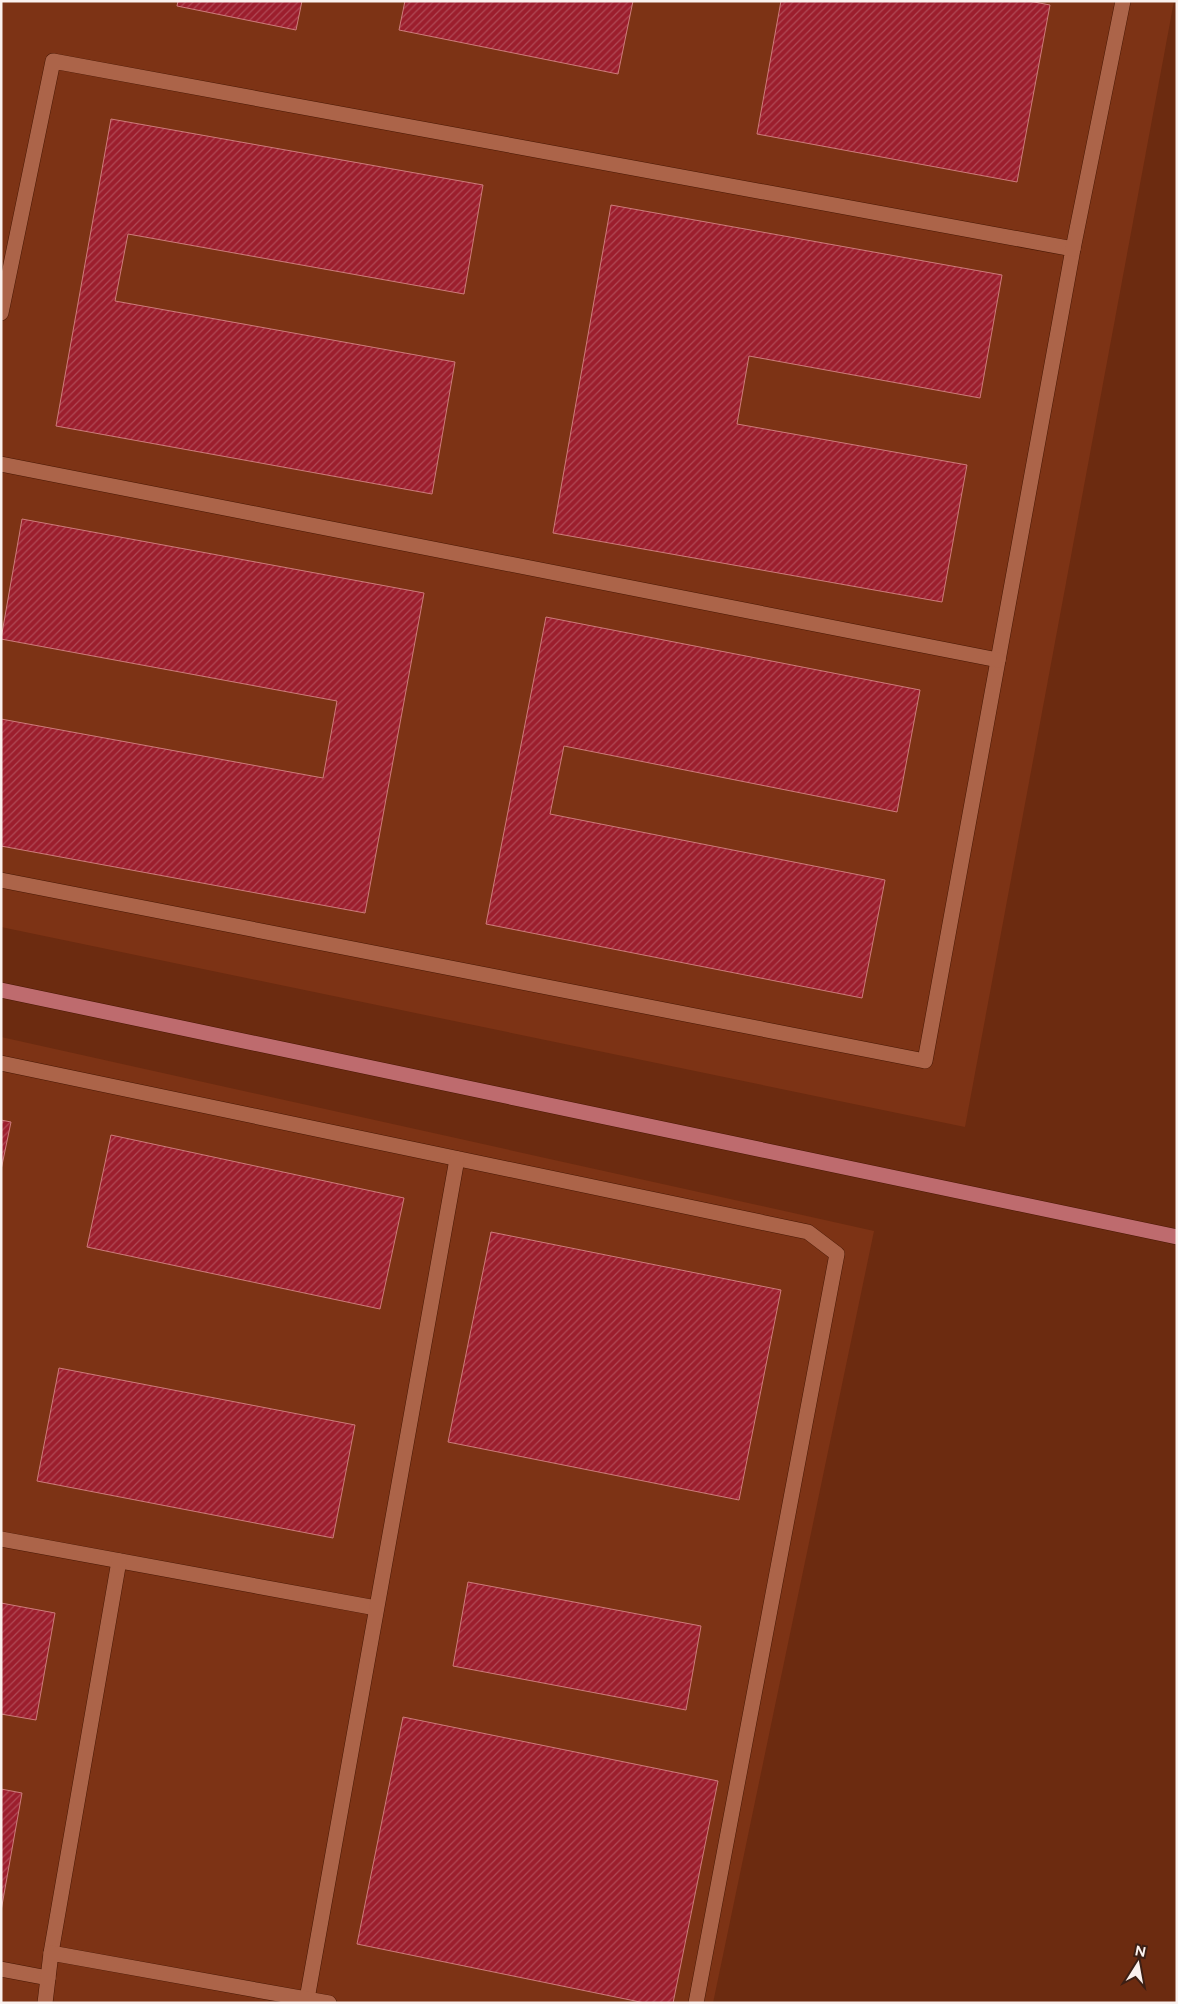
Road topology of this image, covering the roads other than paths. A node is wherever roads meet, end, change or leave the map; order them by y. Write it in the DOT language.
graph roads {
  1 [pos="1123,1"];
  2 [pos="1073,249"];
  3 [pos="1,313"];
  4 [pos="1,464"];
  5 [pos="998,660"];
  6 [pos="1,880"];
  7 [pos="1,990"];
  8 [pos="1,1063"];
  9 [pos="457,1159"];
  10 [pos="1177,1237"];
  11 [pos="1,1539"];
  12 [pos="118,1561"];
  13 [pos="376,1608"];
  14 [pos="51,1953"];
  15 [pos="1,1970"];
  16 [pos="48,1978"];
  17 [pos="307,1999"];
  18 [pos="45,2003"];
  19 [pos="328,2003"];
  20 [pos="696,2003"];
  1 -- 2 [label="street"];
  2 -- 3 [label="street"];
  2 -- 5 [label="street"];
  4 -- 5 [label="street"];
  5 -- 6 [label="street"];
  7 -- 10 [label="street"];
  8 -- 9 [label="street"];
  9 -- 13 [label="street"];
  9 -- 20 [label="street"];
  11 -- 12 [label="street"];
  12 -- 13 [label="street"];
  12 -- 14 [label="street"];
  13 -- 17 [label="street"];
  14 -- 16 [label="street"];
  14 -- 17 [label="street"];
  15 -- 16 [label="street"];
  16 -- 18 [label="street"];
  17 -- 19 [label="street"];
}
